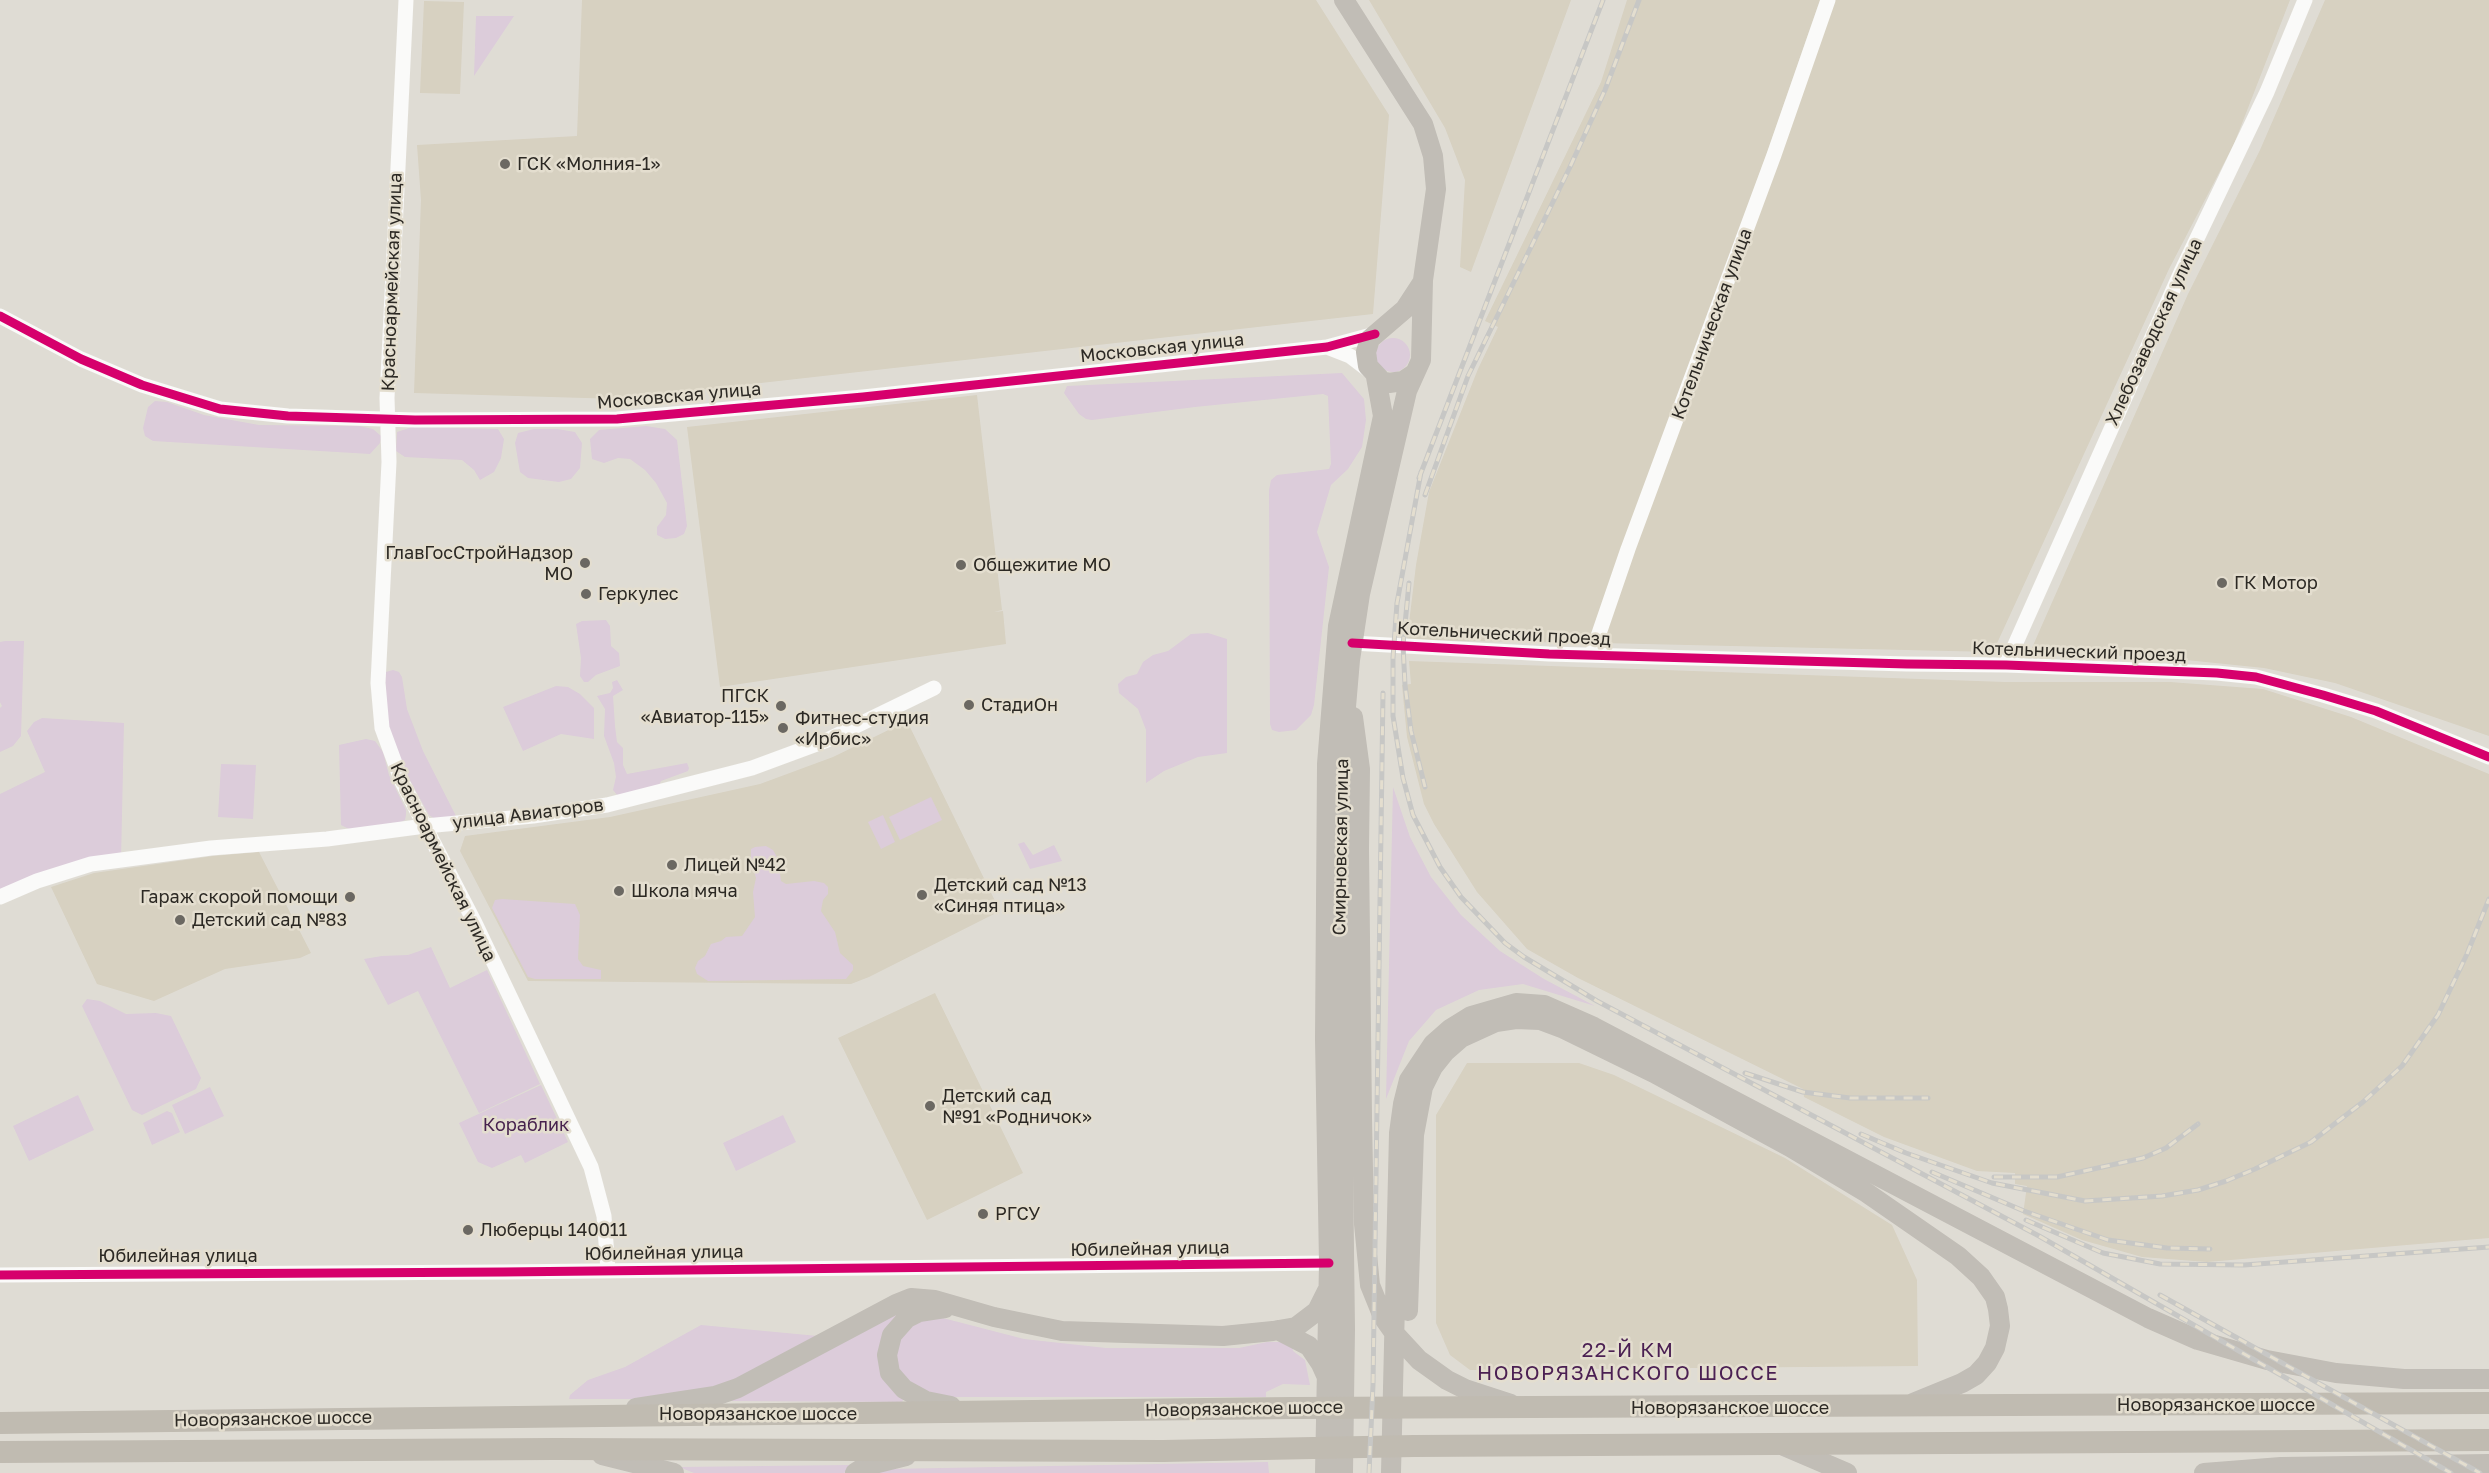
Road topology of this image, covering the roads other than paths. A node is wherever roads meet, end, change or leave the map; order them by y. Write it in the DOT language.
graph roads {
  1 [pos="406,0"];
  2 [pos="1344,0"];
  3 [pos="1828,0"];
  4 [pos="2305,0"];
  5 [pos="1424,280"];
  6 [pos="0,316"];
  7 [pos="1378,332"];
  8 [pos="1420,346"];
  9 [pos="1327,347"];
  10 [pos="1415,373"];
  11 [pos="1373,375"];
  12 [pos="387,418"];
  13 [pos="1352,642"];
  14 [pos="1594,648"];
  15 [pos="1482,649"];
  16 [pos="1653,655"];
  17 [pos="2006,664"];
  18 [pos="1348,679"];
  19 [pos="934,688"];
  20 [pos="2489,757"];
  21 [pos="425,826"];
  22 [pos="0,897"];
  23 [pos="1329,1263"];
  24 [pos="608,1270"];
  25 [pos="0,1275"];
  26 [pos="1328,1287"];
  27 [pos="960,1307"];
  28 [pos="1337,1329"];
  29 [pos="1278,1330"];
  30 [pos="1327,1378"];
  31 [pos="2489,1379"];
  32 [pos="2489,1403"];
  33 [pos="1902,1407"];
  34 [pos="1522,1408"];
  35 [pos="1001,1413"];
  36 [pos="610,1414"];
  37 [pos="0,1423"];
  38 [pos="2485,1440"];
  39 [pos="1776,1443"];
  40 [pos="555,1449"];
  41 [pos="936,1450"];
  42 [pos="0,1452"];
  43 [pos="2489,1464"];
  44 [pos="1329,1471"];
  45 [pos="674,1473"];
  46 [pos="855,1473"];
  47 [pos="1391,1473"];
  48 [pos="1405,1473"];
  49 [pos="1847,1473"];
  50 [pos="2204,1473"];
  1 -- 12 [label="street, Красноармейская улица"];
  2 -- 5 [label="main road, Смирновская улица"];
  3 -- 14 [label="street, Котельническая улица"];
  4 -- 17 [label="street, Хлебозаводская улица"];
  5 -- 7 [label="main road, Смирновская улица"];
  5 -- 8 [label="main road, Смирновская улица"];
  6 -- 12 [label="street, Московская улица"];
  7 -- 8 [label="main road"];
  7 -- 9 [label="street, Московская улица"];
  7 -- 11 [label="main road, Смирновская улица"];
  8 -- 10 [label="main road, Смирновская улица"];
  9 -- 11 [label="street"];
  9 -- 12 [label="street, Московская улица"];
  10 -- 11 [label="main road"];
  10 -- 13 [label="main road, Смирновская улица"];
  11 -- 23 [label="main road, Смирновская улица"];
  12 -- 21 [label="street, Красноармейская улица"];
  13 -- 15 [label="street, Котельнический проезд"];
  13 -- 18 [label="main road, Смирновская улица"];
  14 -- 15 [label="street, Котельнический проезд"];
  14 -- 16 [label="street, Котельнический проезд"];
  15 -- 16 [label="street, Котельнический проезд"];
  16 -- 17 [label="street, Котельнический проезд"];
  17 -- 20 [label="street, Котельнический проезд"];
  18 -- 28 [label="main road, Смирновская улица"];
  18 -- 34 [label="main road"];
  19 -- 21 [label="street, улица Авиаторов"];
  21 -- 22 [label="street, улица Авиаторов"];
  21 -- 24 [label="street, Красноармейская улица"];
  23 -- 24 [label="street, Юбилейная улица"];
  23 -- 26 [label="main road, Смирновская улица"];
  24 -- 25 [label="street, Юбилейная улица"];
  26 -- 28 [label="main road, Смирновская улица"];
  26 -- 29 [label="main road"];
  27 -- 29 [label="main road"];
  27 -- 35 [label="main road"];
  27 -- 36 [label="main road"];
  28 -- 30 [label="main road"];
  28 -- 44 [label="main road"];
  29 -- 30 [label="main road"];
  30 -- 44 [label="main road"];
  31 -- 47 [label="main road"];
  32 -- 33 [label="highway, Новорязанское шоссе"];
  33 -- 34 [label="highway, Новорязанское шоссе"];
  33 -- 48 [label="main road"];
  34 -- 35 [label="highway, Новорязанское шоссе"];
  35 -- 36 [label="highway, Новорязанское шоссе"];
  36 -- 37 [label="highway, Новорязанское шоссе"];
  38 -- 39 [label="highway, Новорязанское шоссе"];
  39 -- 41 [label="highway, Новорязанское шоссе"];
  39 -- 49 [label="main road"];
  40 -- 41 [label="highway, Новорязанское шоссе"];
  40 -- 42 [label="highway, Новорязанское шоссе"];
  40 -- 45 [label="main road"];
  41 -- 46 [label="main road"];
  43 -- 50 [label="main road"];
}
